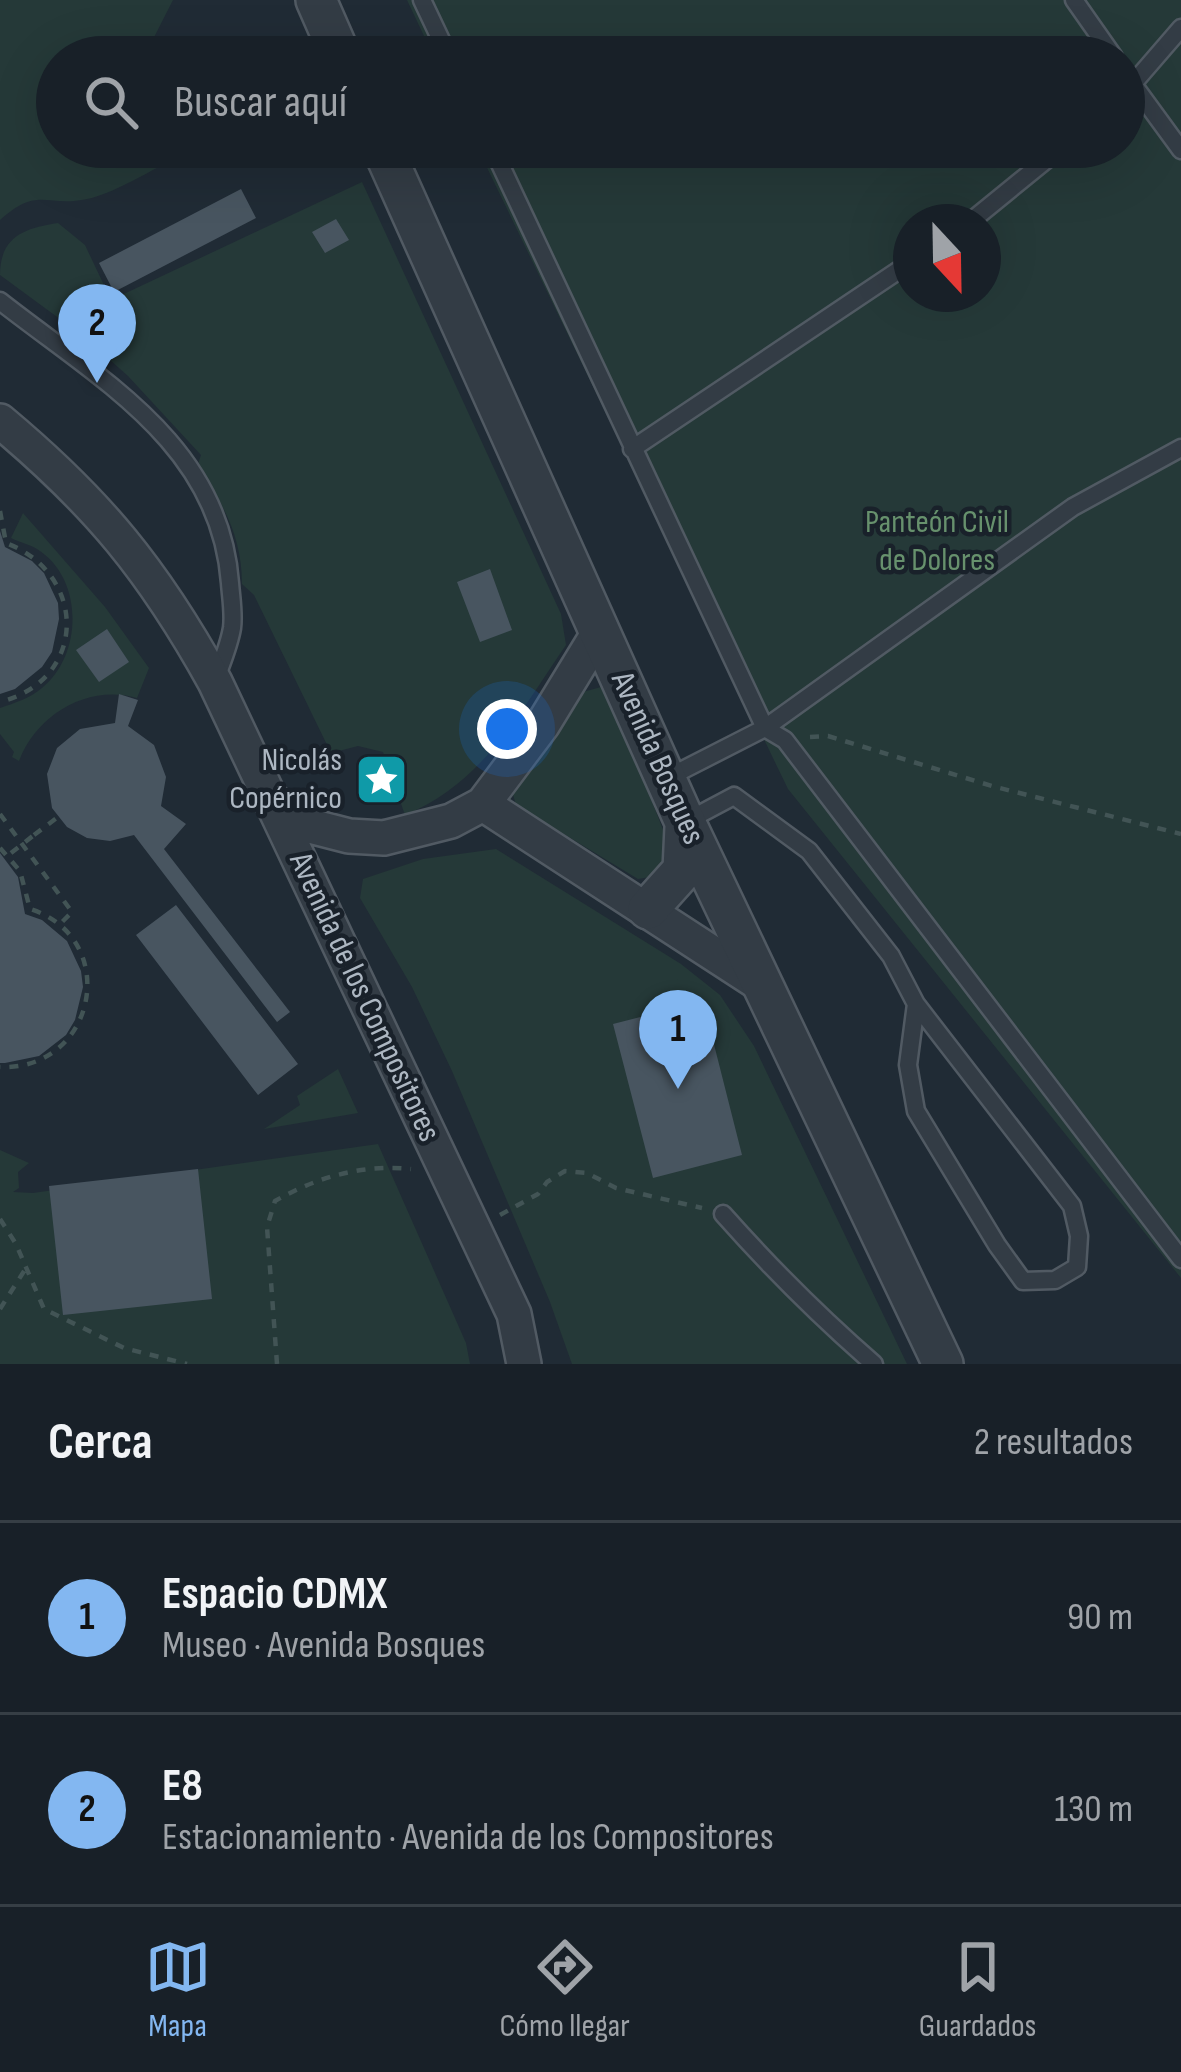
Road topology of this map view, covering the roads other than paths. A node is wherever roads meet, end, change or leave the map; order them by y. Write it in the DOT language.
graph roads {
  1 [pos="316,0"];
  2 [pos="422,0"];
  3 [pos="1074,0"];
  4 [pos="1181,28"];
  5 [pos="332,36"];
  6 [pos="439,36"];
  7 [pos="1099,36"];
  8 [pos="1145,65"];
  9 [pos="1145,106"];
  10 [pos="1181,150"];
  11 [pos="392,168"];
  12 [pos="502,168"];
  13 [pos="1036,168"];
  14 [pos="992,204"];
  15 [pos="893,274"];
  16 [pos="0,302"];
  17 [pos="0,421"];
  18 [pos="1181,448"];
  19 [pos="632,449"];
  20 [pos="601,629"];
  21 [pos="215,682"];
  22 [pos="765,728"];
  23 [pos="667,778"];
  24 [pos="273,801"];
  25 [pos="483,803"];
  26 [pos="685,822"];
  27 [pos="647,909"];
  28 [pos="760,984"];
  29 [pos="916,1004"];
  30 [pos="723,1214"];
  31 [pos="1181,1259"];
  32 [pos="524,1364"];
  33 [pos="874,1364"];
  34 [pos="943,1364"];
  1 -- 5 [label="street"];
  2 -- 6 [label="lane"];
  3 -- 7 [label="lane"];
  4 -- 8 [label="lane"];
  9 -- 10 [label="lane"];
  11 -- 20 [label="street, Avenida Bosques"];
  12 -- 19 [label="lane"];
  13 -- 14 [label="lane"];
  15 -- 19 [label="lane"];
  16 -- 21 [label="lane"];
  17 -- 21 [label="street, Avenida de los Compositores"];
  18 -- 22 [label="lane"];
  19 -- 22 [label="lane"];
  20 -- 23 [label="street, Avenida Bosques"];
  20 -- 25 [label="street"];
  21 -- 24 [label="street, Avenida de los Compositores"];
  22 -- 23 [label="lane"];
  22 -- 31 [label="lane"];
  23 -- 26 [label="street, Avenida Bosques"];
  24 -- 25 [label="street"];
  24 -- 32 [label="street, Avenida de los Compositores"];
  25 -- 27 [label="street"];
  26 -- 27 [label="street"];
  26 -- 28 [label="street, Avenida Bosques"];
  26 -- 29 [label="lane"];
  27 -- 28 [label="street"];
  28 -- 34 [label="street, Avenida Bosques"];
  29 -- 29 [label="lane"];
  30 -- 33 [label="lane"];
}
